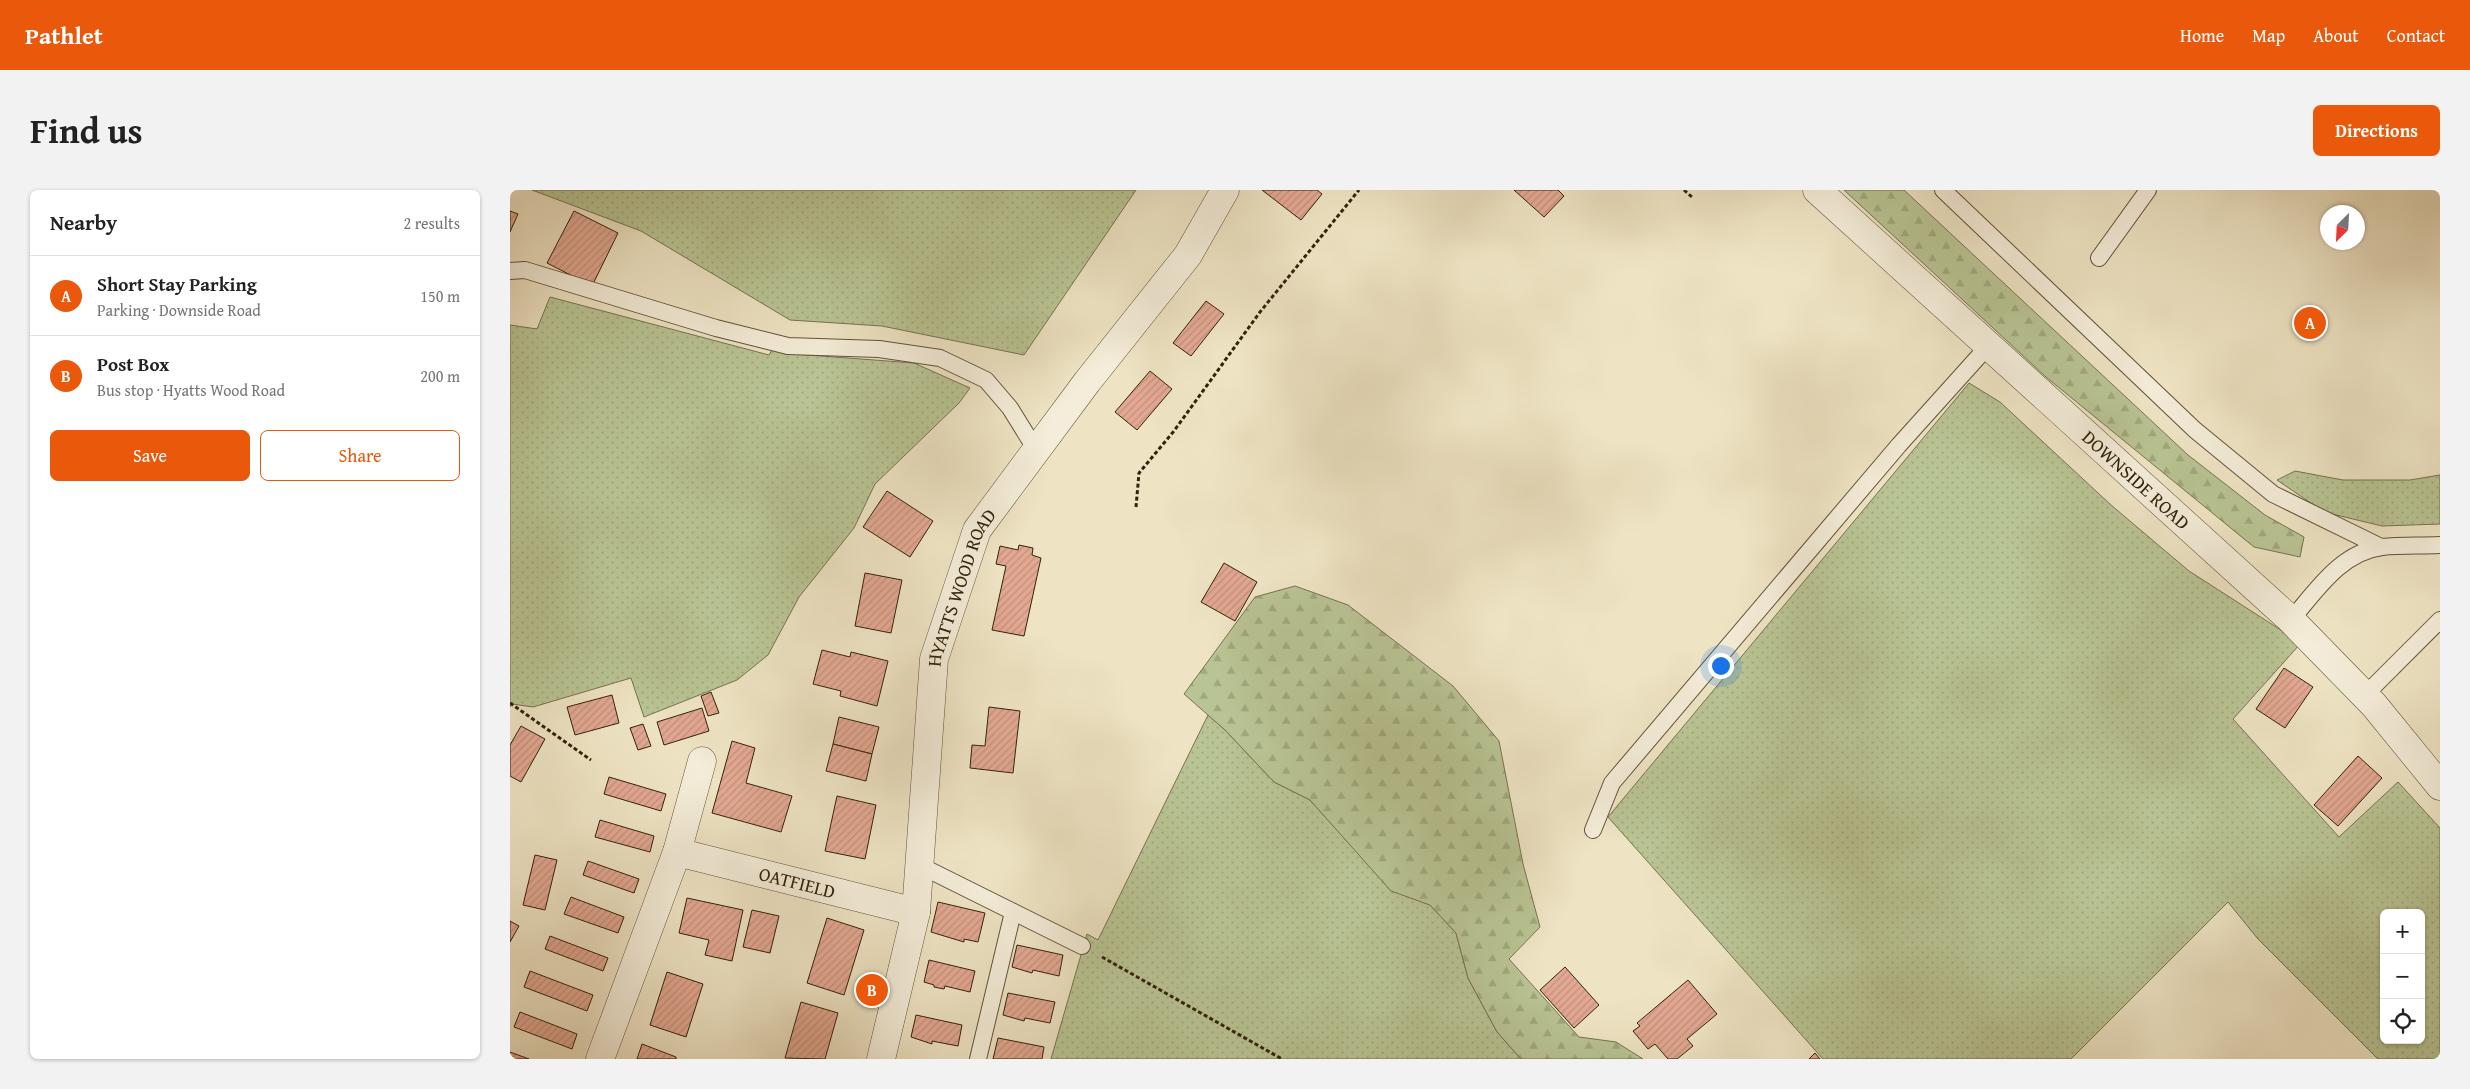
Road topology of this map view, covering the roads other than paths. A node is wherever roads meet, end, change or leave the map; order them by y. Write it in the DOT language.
graph roads {
  1 [pos="1225,190"];
  2 [pos="1817,190"];
  3 [pos="1943,190"];
  4 [pos="2148,190"];
  5 [pos="2099,258"];
  6 [pos="510,271"];
  7 [pos="1989,346"];
  8 [pos="1036,450"];
  9 [pos="2440,545"];
  10 [pos="2381,547"];
  11 [pos="2292,620"];
  12 [pos="2440,620"];
  13 [pos="2365,695"];
  14 [pos="702,761"];
  15 [pos="2440,786"];
  16 [pos="1593,830"];
  17 [pos="677,852"];
  18 [pos="919,865"];
  19 [pos="916,912"];
  20 [pos="1013,912"];
  21 [pos="1082,946"];
  22 [pos="600,1059"];
  23 [pos="881,1059"];
  24 [pos="978,1059"];
  1 -- 8 [label="street, HYATTS WOOD ROAD"];
  2 -- 7 [label="street, DOWNSIDE ROAD"];
  3 -- 10 [label="lane"];
  4 -- 5 [label="lane"];
  6 -- 8 [label="lane"];
  7 -- 11 [label="street, DOWNSIDE ROAD"];
  7 -- 16 [label="lane"];
  8 -- 18 [label="street, HYATTS WOOD ROAD"];
  9 -- 10 [label="lane"];
  10 -- 11 [label="lane"];
  11 -- 13 [label="street, DOWNSIDE ROAD"];
  12 -- 13 [label="lane"];
  13 -- 15 [label="street, DOWNSIDE ROAD"];
  14 -- 17 [label="street"];
  17 -- 19 [label="street, OATFIELD"];
  17 -- 22 [label="street"];
  18 -- 19 [label="street, HYATTS WOOD ROAD"];
  18 -- 20 [label="lane"];
  19 -- 23 [label="street, HYATTS WOOD ROAD"];
  20 -- 21 [label="lane"];
  20 -- 24 [label="lane"];
}
